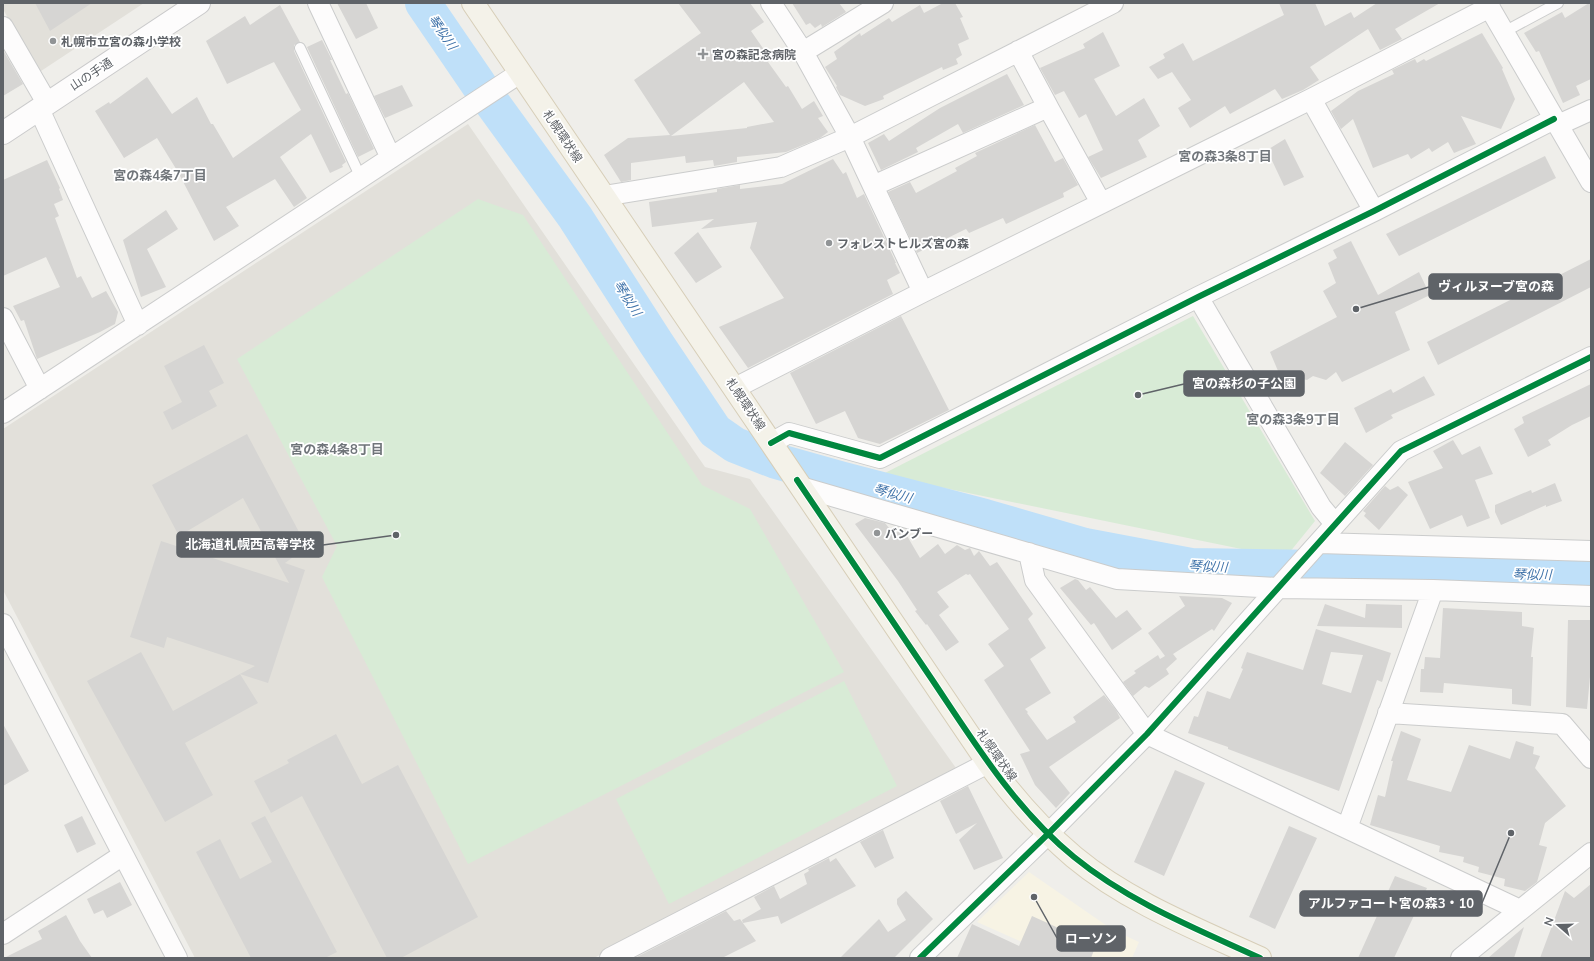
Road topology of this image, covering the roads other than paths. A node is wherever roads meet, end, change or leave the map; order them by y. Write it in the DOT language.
graph roads {
  1 [pos="199,3"];
  2 [pos="318,3"];
  3 [pos="473,3"];
  4 [pos="771,3"];
  5 [pos="883,3"];
  6 [pos="1113,3"];
  7 [pos="1558,3"];
  8 [pos="1488,5"];
  9 [pos="3,27"];
  10 [pos="1504,32"];
  11 [pos="300,48"];
  12 [pos="1018,51"];
  13 [pos="803,52"];
  14 [pos="520,72"];
  15 [pos="1311,100"];
  16 [pos="43,106"];
  17 [pos="1048,107"];
  18 [pos="1591,110"];
  19 [pos="1556,122"];
  20 [pos="3,133"];
  21 [pos="850,137"];
  22 [pos="391,158"];
  23 [pos="361,178"];
  24 [pos="1591,182"];
  25 [pos="873,186"];
  26 [pos="604,196"];
  27 [pos="1101,203"];
  28 [pos="1374,211"];
  29 [pos="923,292"];
  30 [pos="1198,297"];
  31 [pos="3,318"];
  32 [pos="138,325"];
  33 [pos="1591,357"];
  34 [pos="735,388"];
  35 [pos="40,389"];
  36 [pos="3,413"];
  37 [pos="772,444"];
  38 [pos="799,483"];
  39 [pos="1335,524"];
  40 [pos="1314,548"];
  41 [pos="1591,551"];
  42 [pos="1029,553"];
  43 [pos="1283,582"];
  44 [pos="1433,590"];
  45 [pos="1591,596"];
  46 [pos="3,624"];
  47 [pos="1388,713"];
  48 [pos="1147,734"];
  49 [pos="1591,758"];
  50 [pos="988,763"];
  51 [pos="1347,828"];
  52 [pos="1048,834"];
  53 [pos="1591,853"];
  54 [pos="123,855"];
  55 [pos="1520,910"];
  56 [pos="3,934"];
  57 [pos="177,958"];
  58 [pos="610,958"];
  59 [pos="920,958"];
  60 [pos="1260,958"];
  61 [pos="1461,958"];
  1 -- 16 [label="main road, 山の手通"];
  2 -- 22 [label="street"];
  3 -- 14 [label="main road, 札幌環状線"];
  4 -- 13 [label="street"];
  5 -- 13 [label="street"];
  6 -- 12 [label="street"];
  7 -- 10 [label="lane"];
  8 -- 10 [label="street"];
  8 -- 15 [label="street"];
  9 -- 16 [label="street"];
  10 -- 19 [label="street"];
  11 -- 23 [label="lane"];
  12 -- 17 [label="street"];
  12 -- 21 [label="street"];
  13 -- 21 [label="street"];
  14 -- 22 [label="street"];
  14 -- 26 [label="main road, 札幌環状線"];
  15 -- 27 [label="street"];
  15 -- 28 [label="street"];
  16 -- 20 [label="main road, 山の手通"];
  16 -- 32 [label="street"];
  17 -- 25 [label="street"];
  17 -- 27 [label="street"];
  18 -- 19 [label="street"];
  19 -- 24 [label="street"];
  19 -- 28 [label="street"];
  21 -- 25 [label="street"];
  21 -- 26 [label="street"];
  22 -- 23 [label="street"];
  23 -- 32 [label="street"];
  25 -- 29 [label="street"];
  26 -- 34 [label="main road, 札幌環状線"];
  27 -- 29 [label="street"];
  28 -- 30 [label="street"];
  29 -- 34 [label="street"];
  30 -- 37 [label="street"];
  30 -- 39 [label="street"];
  31 -- 35 [label="street"];
  32 -- 35 [label="street"];
  33 -- 39 [label="street"];
  34 -- 37 [label="main road, 札幌環状線"];
  35 -- 36 [label="street"];
  37 -- 38 [label="main road, 札幌環状線"];
  38 -- 42 [label="street"];
  38 -- 50 [label="main road, 札幌環状線"];
  39 -- 40 [label="street"];
  40 -- 41 [label="street"];
  40 -- 43 [label="street"];
  42 -- 43 [label="street"];
  42 -- 48 [label="street"];
  43 -- 44 [label="street"];
  43 -- 48 [label="street"];
  44 -- 45 [label="street"];
  44 -- 47 [label="street"];
  46 -- 54 [label="street"];
  47 -- 49 [label="street"];
  47 -- 51 [label="street"];
  48 -- 51 [label="street"];
  48 -- 52 [label="street"];
  50 -- 52 [label="main road, 札幌環状線"];
  50 -- 58 [label="street"];
  51 -- 55 [label="street"];
  52 -- 59 [label="street"];
  52 -- 60 [label="main road, 札幌環状線"];
  53 -- 55 [label="street"];
  54 -- 56 [label="street"];
  54 -- 57 [label="street"];
  55 -- 61 [label="street"];
}
